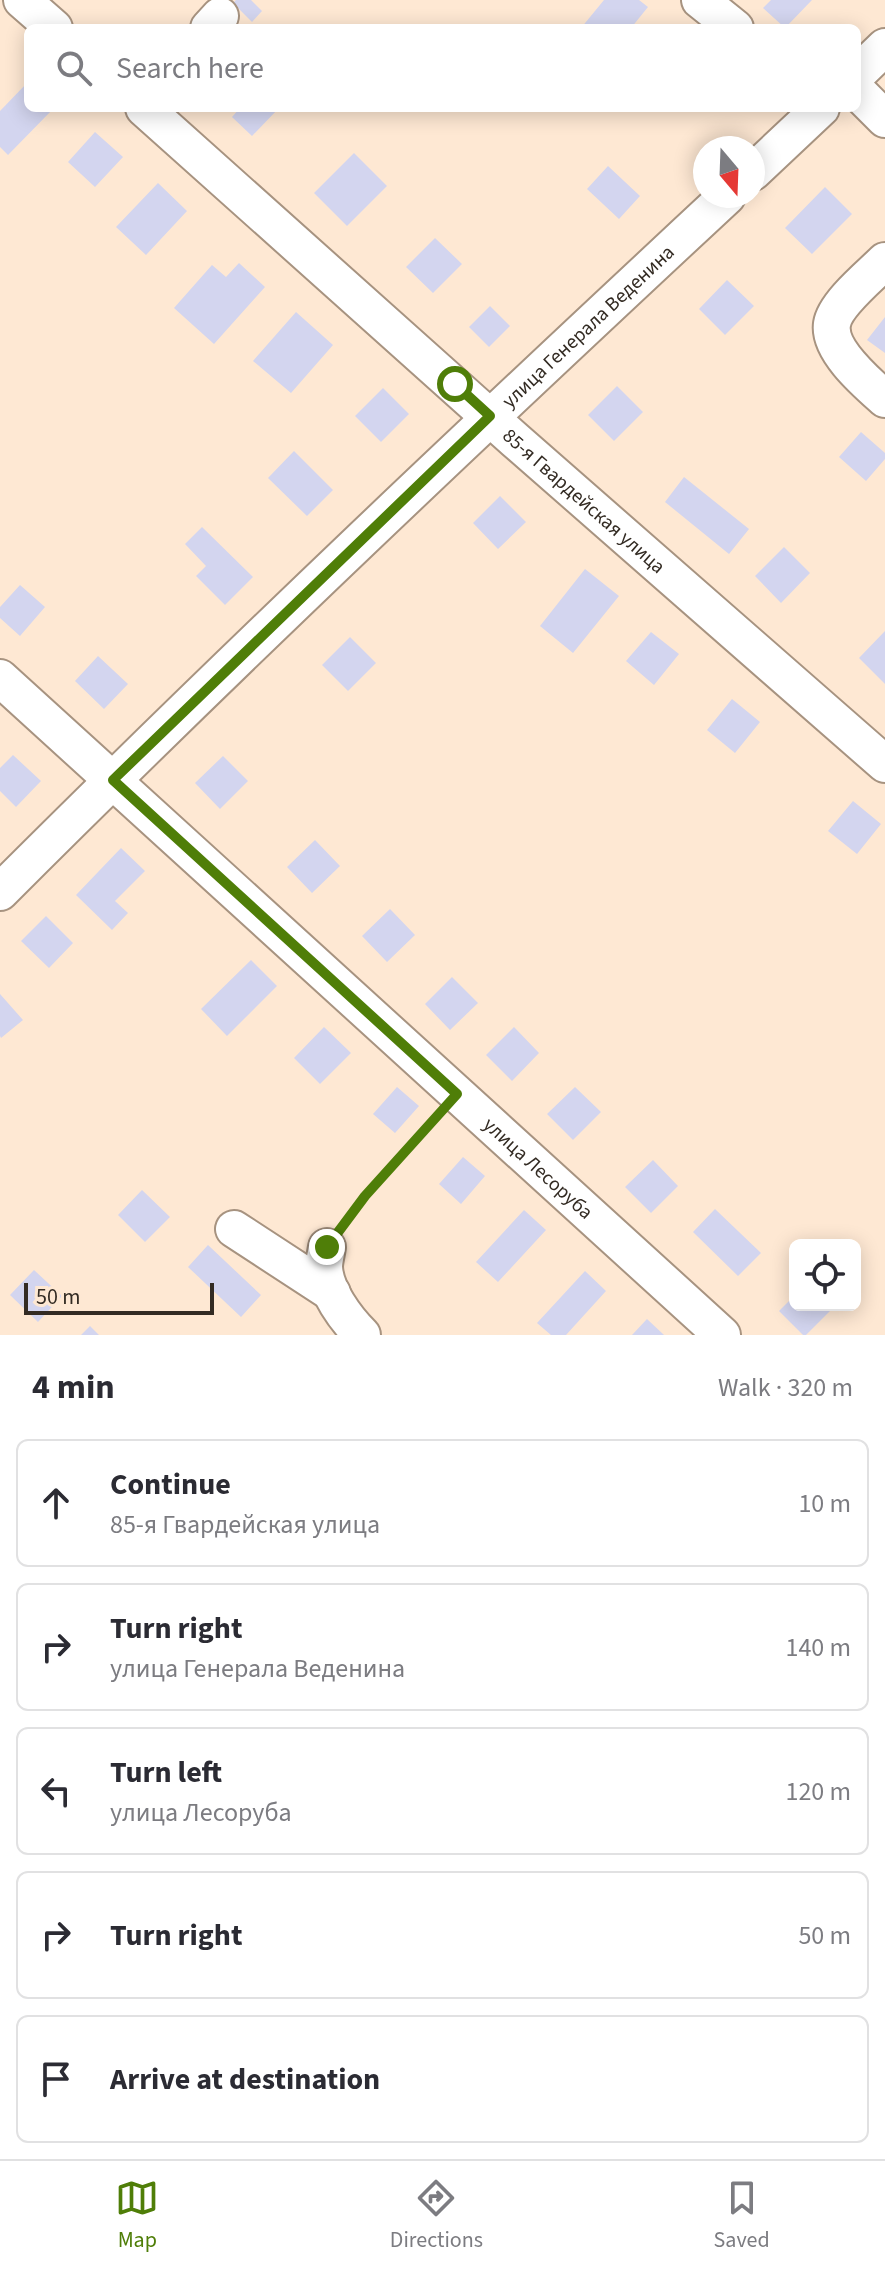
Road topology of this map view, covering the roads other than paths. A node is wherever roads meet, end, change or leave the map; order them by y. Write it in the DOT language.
graph roads {
  1 [pos="22,0"];
  2 [pos="700,0"];
  3 [pos="49,24"];
  4 [pos="730,24"];
  5 [pos="885,47"];
  6 [pos="861,70"];
  7 [pos="861,95"];
  8 [pos="148,112"];
  9 [pos="817,112"];
  10 [pos="885,119"];
  11 [pos="765,161"];
  12 [pos="714,208"];
  13 [pos="885,261"];
  14 [pos="885,399"];
  15 [pos="490,416"];
  16 [pos="0,678"];
  17 [pos="885,764"];
  18 [pos="113,780"];
  19 [pos="0,892"];
  20 [pos="234,1229"];
  21 [pos="327,1247"];
  22 [pos="332,1293"];
  23 [pos="362,1335"];
  24 [pos="722,1335"];
  1 -- 3 [label="street"];
  2 -- 4 [label="street"];
  5 -- 6 [label="street"];
  7 -- 10 [label="street"];
  8 -- 15 [label="street, 85-я Гвардейская улица"];
  9 -- 11 [label="street"];
  12 -- 15 [label="street, улица Генерала Веденина"];
  13 -- 14 [label="street"];
  15 -- 17 [label="street, 85-я Гвардейская улица"];
  15 -- 18 [label="street, улица Генерала Веденина"];
  16 -- 18 [label="street, улица Лесоруба"];
  18 -- 19 [label="street, улица Генерала Веденина"];
  18 -- 24 [label="street, улица Лесоруба"];
  20 -- 22 [label="street"];
  21 -- 22 [label="street"];
  22 -- 23 [label="street"];
}
